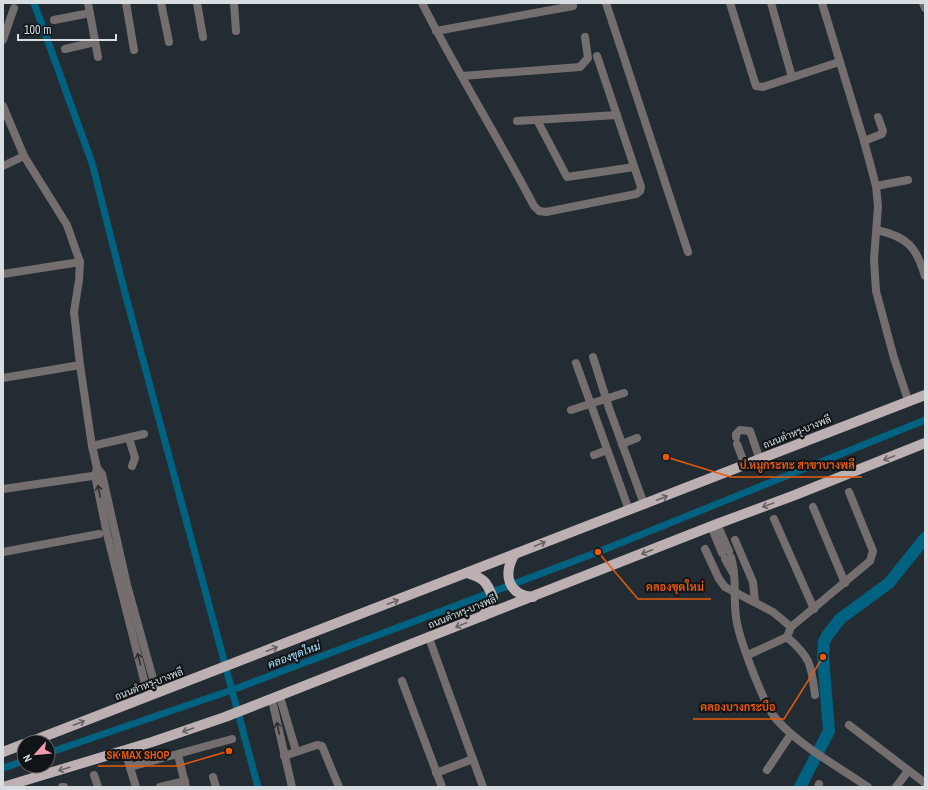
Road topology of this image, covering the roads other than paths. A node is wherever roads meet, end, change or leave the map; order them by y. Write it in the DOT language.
graph roads {
  1 [pos="88,3"];
  2 [pos="126,3"];
  3 [pos="161,3"];
  4 [pos="197,3"];
  5 [pos="234,3"];
  6 [pos="422,3"];
  7 [pos="572,3"];
  8 [pos="606,3"];
  9 [pos="730,3"];
  10 [pos="771,3"];
  11 [pos="822,3"];
  12 [pos="923,3"];
  13 [pos="14,8"];
  14 [pos="925,8"];
  15 [pos="90,13"];
  16 [pos="54,20"];
  17 [pos="236,31"];
  18 [pos="436,31"];
  19 [pos="203,37"];
  20 [pos="585,37"];
  21 [pos="3,40"];
  22 [pos="95,42"];
  23 [pos="169,42"];
  24 [pos="65,49"];
  25 [pos="134,50"];
  26 [pos="597,56"];
  27 [pos="98,57"];
  28 [pos="839,62"];
  29 [pos="462,76"];
  30 [pos="792,77"];
  31 [pos="3,106"];
  32 [pos="617,115"];
  33 [pos="878,117"];
  34 [pos="537,120"];
  35 [pos="517,121"];
  36 [pos="864,141"];
  37 [pos="24,156"];
  38 [pos="3,166"];
  39 [pos="634,167"];
  40 [pos="908,180"];
  41 [pos="876,186"];
  42 [pos="877,230"];
  43 [pos="688,252"];
  44 [pos="80,262"];
  45 [pos="3,274"];
  46 [pos="925,276"];
  47 [pos="593,357"];
  48 [pos="576,363"];
  49 [pos="80,365"];
  50 [pos="3,378"];
  51 [pos="624,393"];
  52 [pos="925,395"];
  53 [pos="606,399"];
  54 [pos="908,400"];
  55 [pos="590,404"];
  56 [pos="572,410"];
  57 [pos="144,434"];
  58 [pos="129,438"];
  59 [pos="637,438"];
  60 [pos="925,443"];
  61 [pos="622,444"];
  62 [pos="92,446"];
  63 [pos="607,450"];
  64 [pos="594,455"];
  65 [pos="760,460"];
  66 [pos="745,465"];
  67 [pos="132,466"];
  68 [pos="98,472"];
  69 [pos="3,489"];
  70 [pos="850,492"];
  71 [pos="644,504"];
  72 [pos="813,507"];
  73 [pos="629,510"];
  74 [pos="774,519"];
  75 [pos="714,525"];
  76 [pos="99,534"];
  77 [pos="736,540"];
  78 [pos="705,549"];
  79 [pos="3,552"];
  80 [pos="514,555"];
  81 [pos="467,573"];
  82 [pos="846,583"];
  83 [pos="736,594"];
  84 [pos="533,597"];
  85 [pos="755,602"];
  86 [pos="814,609"];
  87 [pos="484,616"];
  88 [pos="791,627"];
  89 [pos="787,637"];
  90 [pos="429,638"];
  91 [pos="748,655"];
  92 [pos="402,681"];
  93 [pos="152,695"];
  94 [pos="815,695"];
  95 [pos="276,698"];
  96 [pos="849,724"];
  97 [pos="51,734"];
  98 [pos="791,734"];
  99 [pos="232,739"];
  100 [pos="16,747"];
  101 [pos="125,751"];
  102 [pos="296,751"];
  103 [pos="3,752"];
  104 [pos="178,755"];
  105 [pos="284,756"];
  106 [pos="473,759"];
  107 [pos="130,767"];
  108 [pos="767,770"];
  109 [pos="908,771"];
  110 [pos="436,773"];
  111 [pos="94,774"];
  112 [pos="213,777"];
  113 [pos="925,783"];
  114 [pos="185,784"];
  115 [pos="3,787"];
  116 [pos="98,787"];
  117 [pos="136,787"];
  118 [pos="160,787"];
  119 [pos="216,787"];
  120 [pos="292,787"];
  121 [pos="339,787"];
  122 [pos="442,787"];
  123 [pos="483,787"];
  124 [pos="868,787"];
  125 [pos="896,787"];
  1 -- 15 [label="street"];
  2 -- 25 [label="street"];
  3 -- 23 [label="street"];
  4 -- 19 [label="street"];
  5 -- 17 [label="street"];
  6 -- 18 [label="street"];
  7 -- 18 [label="street"];
  8 -- 43 [label="street"];
  9 -- 30 [label="street"];
  10 -- 30 [label="street"];
  11 -- 28 [label="street"];
  12 -- 14 [label="street"];
  13 -- 21 [label="street"];
  15 -- 16 [label="street"];
  15 -- 22 [label="street"];
  18 -- 29 [label="street"];
  20 -- 29 [label="street"];
  22 -- 24 [label="street"];
  22 -- 27 [label="street"];
  26 -- 32 [label="street"];
  28 -- 30 [label="street"];
  28 -- 36 [label="street"];
  29 -- 39 [label="street"];
  31 -- 37 [label="street"];
  32 -- 34 [label="street"];
  32 -- 39 [label="street"];
  33 -- 36 [label="street"];
  34 -- 35 [label="street"];
  34 -- 39 [label="street"];
  36 -- 41 [label="street"];
  37 -- 38 [label="street"];
  37 -- 44 [label="street"];
  40 -- 41 [label="street"];
  41 -- 42 [label="street"];
  42 -- 46 [label="street"];
  42 -- 54 [label="street"];
  44 -- 45 [label="street"];
  44 -- 49 [label="street"];
  47 -- 53 [label="street"];
  48 -- 55 [label="street"];
  49 -- 50 [label="street"];
  49 -- 62 [label="street"];
  51 -- 53 [label="street"];
  52 -- 54 [label="main road, ถนนตำหรุ-บางพลี"];
  53 -- 55 [label="street"];
  53 -- 61 [label="street"];
  54 -- 65 [label="main road, ถนนตำหรุ-บางพลี"];
  55 -- 56 [label="street"];
  55 -- 63 [label="street"];
  57 -- 58 [label="street"];
  58 -- 62 [label="street"];
  58 -- 67 [label="street"];
  59 -- 61 [label="street"];
  60 -- 75 [label="main road, ถนนตำหรุ-บางพลี, one-way"];
  61 -- 71 [label="street"];
  62 -- 68 [label="street"];
  63 -- 64 [label="street"];
  63 -- 73 [label="street"];
  65 -- 66 [label="main road, ถนนตำหรุ-บางพลี"];
  65 -- 66 [label="street"];
  71 -- 66 [label="main road, ถนนตำหรุ-บางพลี, one-way"];
  68 -- 69 [label="street"];
  68 -- 93 [label="street"];
  70 -- 82 [label="street"];
  71 -- 73 [label="main road, ถนนตำหรุ-บางพลี"];
  72 -- 82 [label="street"];
  80 -- 73 [label="main road, ถนนตำหรุ-บางพลี, one-way"];
  74 -- 86 [label="street"];
  75 -- 83 [label="street"];
  75 -- 84 [label="main road, ถนนตำหรุ-บางพลี, one-way"];
  76 -- 79 [label="street"];
  77 -- 85 [label="street"];
  78 -- 83 [label="street"];
  80 -- 81 [label="main road, ถนนตำหรุ-บางพลี"];
  80 -- 84 [label="main road"];
  81 -- 87 [label="main road"];
  93 -- 81 [label="main road, ถนนตำหรุ-บางพลี, one-way"];
  82 -- 86 [label="street"];
  83 -- 85 [label="street"];
  83 -- 91 [label="street"];
  84 -- 87 [label="main road, ถนนตำหรุ-บางพลี"];
  85 -- 88 [label="street"];
  86 -- 88 [label="street"];
  87 -- 90 [label="main road, ถนนตำหรุ-บางพลี, one-way"];
  88 -- 89 [label="street"];
  89 -- 91 [label="street"];
  89 -- 94 [label="street"];
  90 -- 95 [label="main road, ถนนตำหรุ-บางพลี"];
  90 -- 106 [label="street"];
  91 -- 98 [label="street"];
  92 -- 110 [label="street"];
  97 -- 93 [label="main road, ถนนตำหรุ-บางพลี, one-way"];
  95 -- 101 [label="main road, ถนนตำหรุ-บางพลี, one-way"];
  95 -- 102 [label="street"];
  105 -- 95 [label="street, one-way"];
  96 -- 109 [label="street"];
  98 -- 108 [label="street"];
  98 -- 124 [label="street"];
  99 -- 104 [label="street"];
  100 -- 103 [label="main road"];
  101 -- 107 [label="street"];
  101 -- 115 [label="main road, ถนนตำหรุ-บางพลี, one-way"];
  102 -- 105 [label="street"];
  102 -- 121 [label="street"];
  104 -- 107 [label="street"];
  104 -- 114 [label="street"];
  105 -- 120 [label="street"];
  106 -- 110 [label="street"];
  106 -- 123 [label="street"];
  107 -- 117 [label="street"];
  109 -- 113 [label="street"];
  109 -- 125 [label="street"];
  110 -- 122 [label="street"];
  111 -- 116 [label="street"];
  112 -- 119 [label="street"];
  114 -- 118 [label="street"];
}
